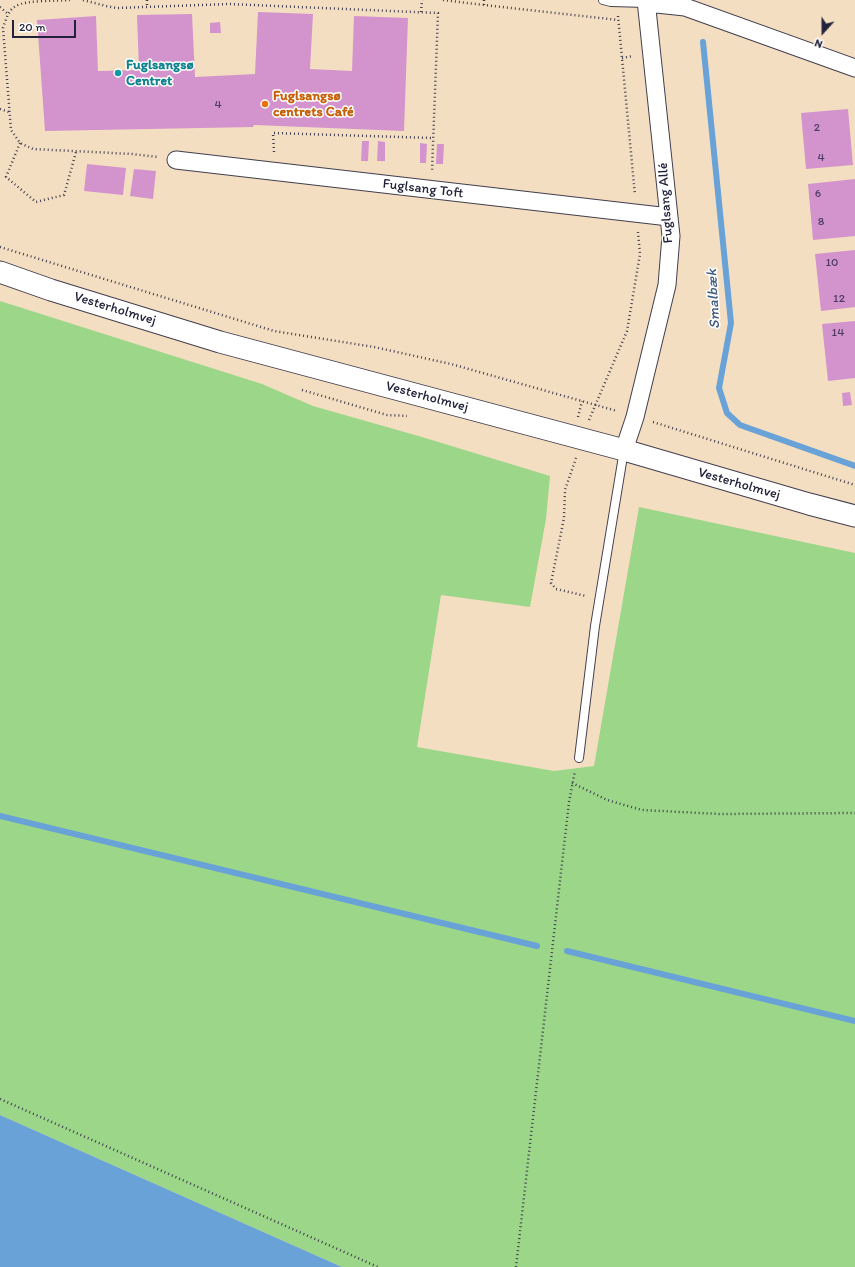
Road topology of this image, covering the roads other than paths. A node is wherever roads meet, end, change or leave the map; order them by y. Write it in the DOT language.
graph roads {
  1 [pos="603,0"];
  2 [pos="646,2"];
  3 [pos="855,68"];
  4 [pos="176,160"];
  5 [pos="669,218"];
  6 [pos="0,272"];
  7 [pos="624,450"];
  8 [pos="855,516"];
  9 [pos="578,758"];
  1 -- 2 [label="lane"];
  2 -- 3 [label="street"];
  2 -- 5 [label="street, Fuglsang Allé"];
  4 -- 5 [label="street, Fuglsang Toft"];
  5 -- 7 [label="street, Fuglsang Allé"];
  6 -- 7 [label="street, Vesterholmvej"];
  7 -- 8 [label="street, Vesterholmvej"];
  7 -- 9 [label="lane"];
}
